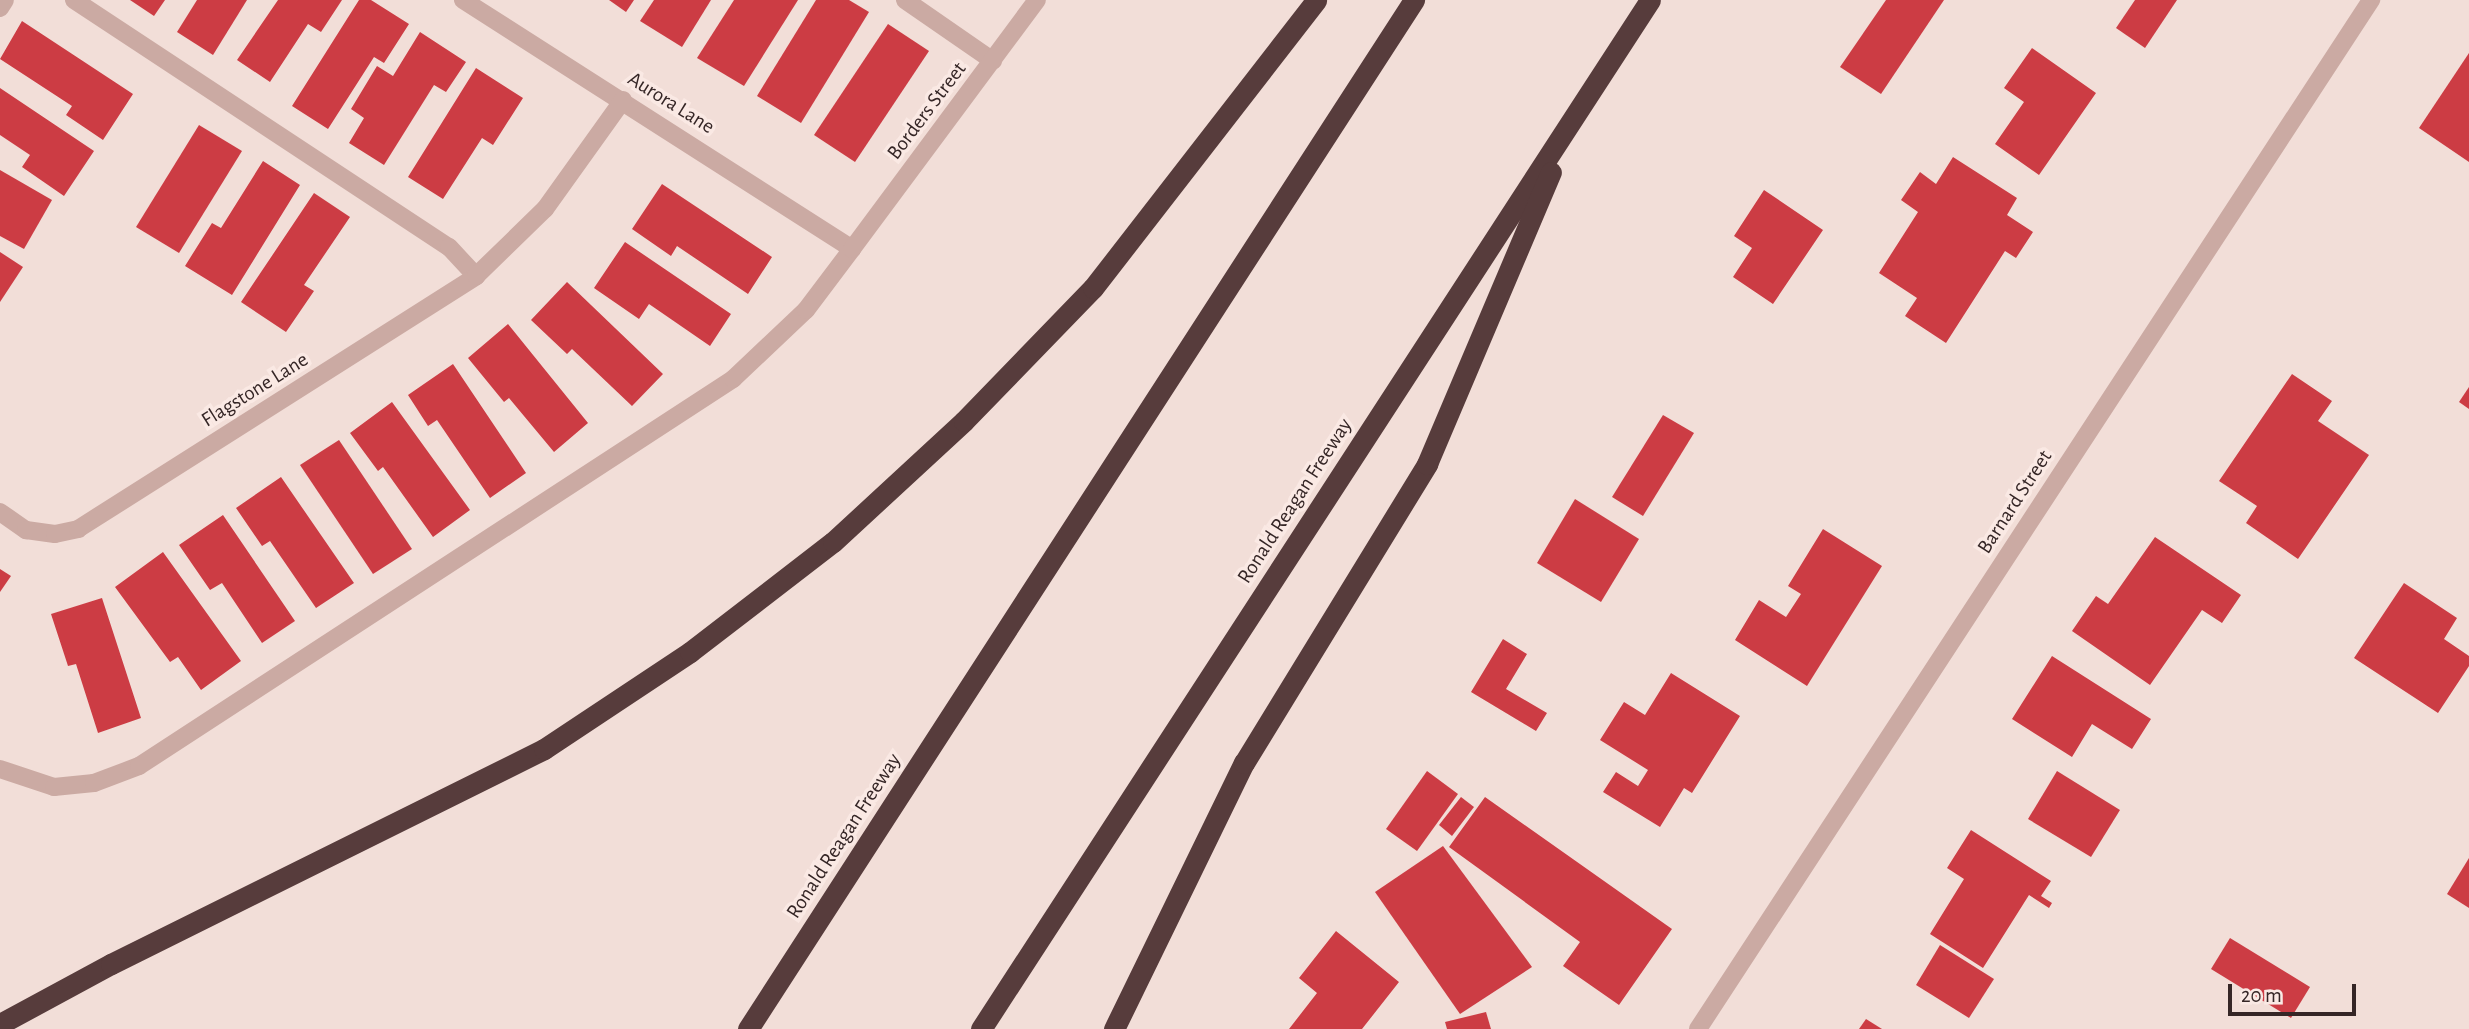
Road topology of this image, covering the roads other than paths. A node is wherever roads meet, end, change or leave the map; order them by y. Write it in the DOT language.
graph roads {
  1 [pos="5,0"];
  2 [pos="74,0"];
  3 [pos="463,0"];
  4 [pos="905,0"];
  5 [pos="1037,0"];
  6 [pos="1315,0"];
  7 [pos="1414,0"];
  8 [pos="1650,0"];
  9 [pos="2371,0"];
  10 [pos="0,8"];
  11 [pos="993,61"];
  12 [pos="623,100"];
  13 [pos="1573,119"];
  14 [pos="852,249"];
  15 [pos="476,276"];
  16 [pos="0,512"];
  17 [pos="0,769"];
  18 [pos="0,1024"];
  19 [pos="748,1029"];
  20 [pos="981,1029"];
  21 [pos="1114,1029"];
  22 [pos="1698,1029"];
  1 -- 10 [label="street"];
  2 -- 15 [label="street"];
  3 -- 12 [label="street, Aurora Lane"];
  4 -- 11 [label="street"];
  5 -- 11 [label="street, Borders Street"];
  6 -- 18 [label="highway"];
  7 -- 19 [label="highway, Ronald Reagan Freeway"];
  8 -- 13 [label="highway, Ronald Reagan Freeway"];
  9 -- 22 [label="street, Barnard Street"];
  11 -- 14 [label="street, Borders Street"];
  12 -- 14 [label="street, Aurora Lane"];
  12 -- 15 [label="street, Flagstone Lane"];
  13 -- 20 [label="highway, Ronald Reagan Freeway"];
  13 -- 21 [label="highway"];
  14 -- 17 [label="street, Borders Street"];
  15 -- 16 [label="street, Flagstone Lane"];
}
